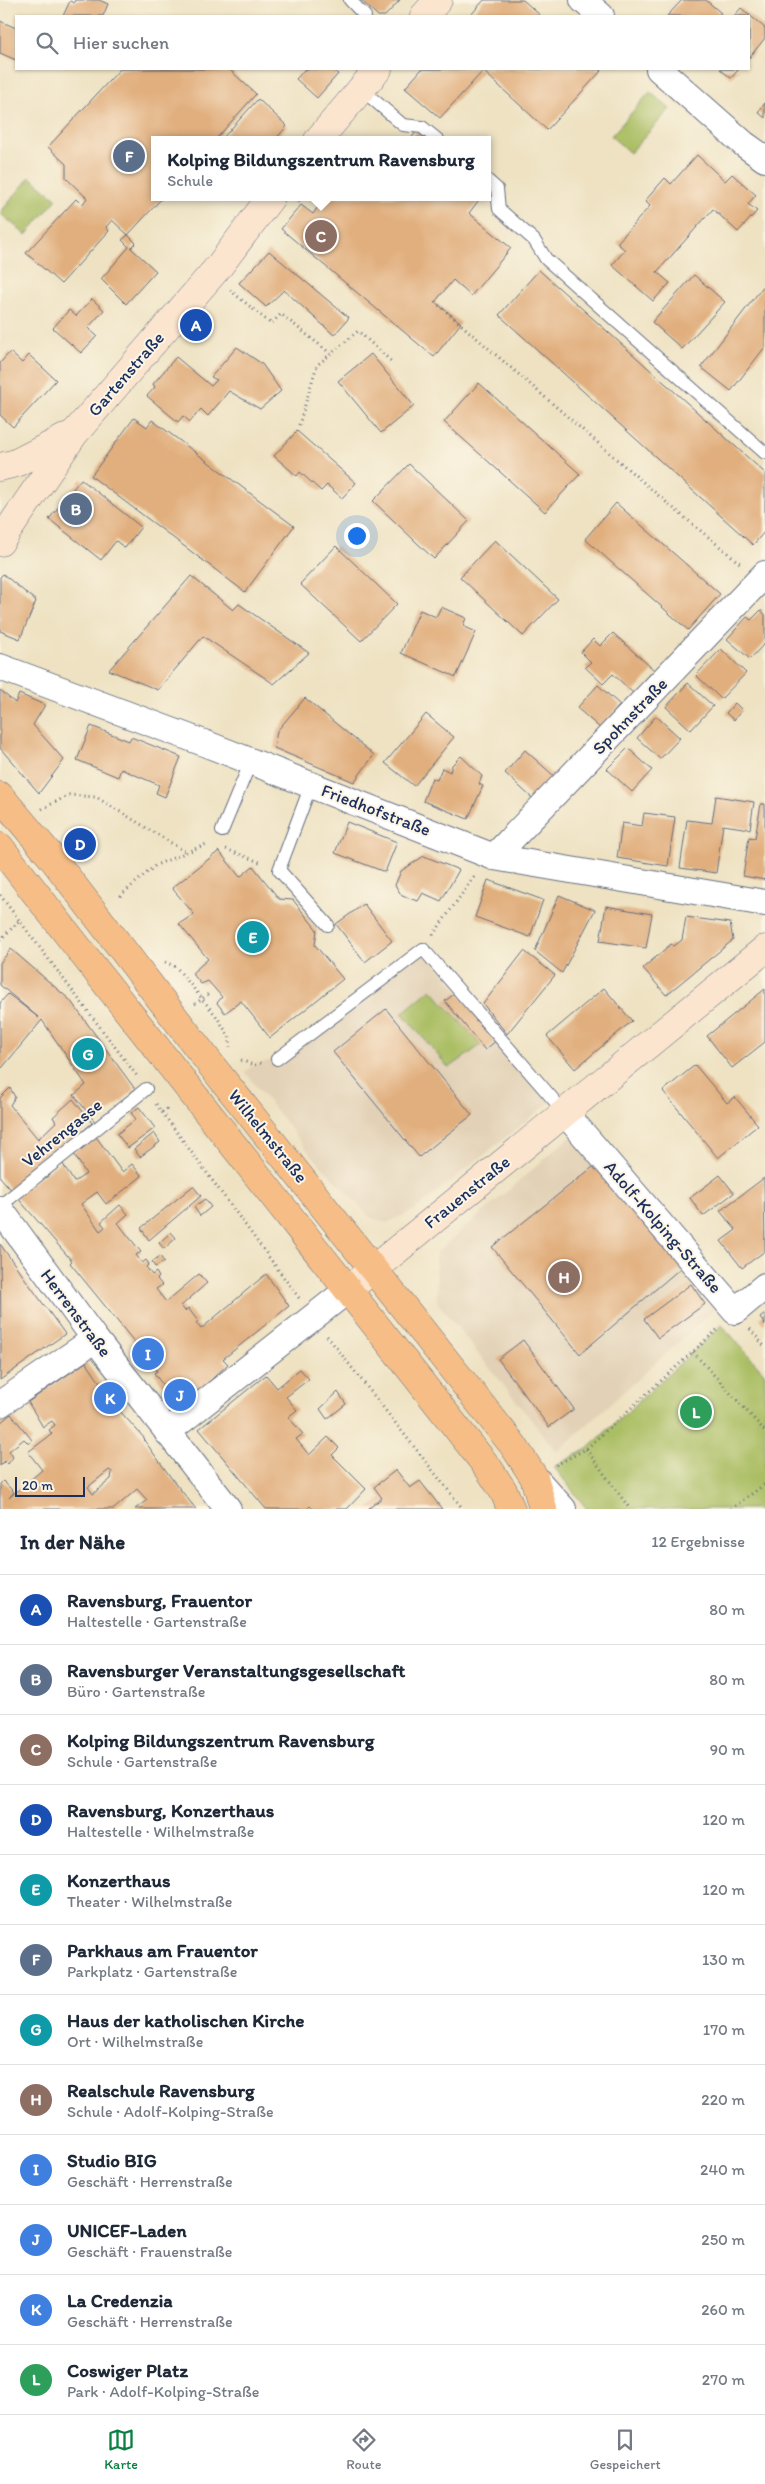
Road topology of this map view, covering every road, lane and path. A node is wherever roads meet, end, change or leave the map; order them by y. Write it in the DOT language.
graph roads {
  1 [pos="350,0"];
  2 [pos="438,0"];
  3 [pos="583,0"];
  4 [pos="365,15"];
  5 [pos="425,15"];
  6 [pos="600,15"];
  7 [pos="660,70"];
  8 [pos="369,79"];
  9 [pos="321,136"];
  10 [pos="433,136"];
  11 [pos="765,159"];
  12 [pos="491,183"];
  13 [pos="268,201"];
  14 [pos="298,201"];
  15 [pos="301,205"];
  16 [pos="208,277"];
  17 [pos="435,302"];
  18 [pos="331,354"];
  19 [pos="393,363"];
  20 [pos="299,425"];
  21 [pos="74,434"];
  22 [pos="765,453"];
  23 [pos="0,467"];
  24 [pos="30,501"];
  25 [pos="0,509"];
  26 [pos="0,542"];
  27 [pos="732,556"];
  28 [pos="765,574"];
  29 [pos="9,670"];
  30 [pos="251,761"];
  31 [pos="312,785"];
  32 [pos="0,796"];
  33 [pos="41,810"];
  34 [pos="222,831"];
  35 [pos="210,842"];
  36 [pos="216,844"];
  37 [pos="0,846"];
  38 [pos="221,847"];
  39 [pos="186,852"];
  40 [pos="494,857"];
  41 [pos="279,870"];
  42 [pos="120,896"];
  43 [pos="765,903"];
  44 [pos="20,920"];
  45 [pos="328,925"];
  46 [pos="0,940"];
  47 [pos="423,949"];
  48 [pos="765,950"];
  49 [pos="162,961"];
  50 [pos="210,992"];
  51 [pos="202,999"];
  52 [pos="230,1051"];
  53 [pos="233,1058"];
  54 [pos="277,1059"];
  55 [pos="146,1089"];
  56 [pos="168,1108"];
  57 [pos="162,1112"];
  58 [pos="565,1113"];
  59 [pos="0,1208"];
  60 [pos="374,1268"];
  61 [pos="765,1286"];
  62 [pos="349,1289"];
  63 [pos="735,1311"];
  64 [pos="323,1332"];
  65 [pos="95,1339"];
  66 [pos="765,1347"];
  67 [pos="693,1352"];
  68 [pos="0,1404"];
  69 [pos="765,1431"];
  70 [pos="167,1432"];
  71 [pos="586,1449"];
  72 [pos="544,1472"];
  73 [pos="765,1484"];
  74 [pos="508,1501"];
  75 [pos="228,1509"];
  76 [pos="463,1509"];
  77 [pos="543,1509"];
  78 [pos="563,1509"];
  79 [pos="630,1509"];
  80 [pos="731,1509"];
  1 -- 4 [label="lane"];
  2 -- 5 [label="main road"];
  3 -- 6 [label="street"];
  7 -- 11 [label="street"];
  8 -- 9 [label="main road"];
  8 -- 10 [label="lane"];
  12 -- 22 [label="lane"];
  13 -- 16 [label="main road, Gartenstraße"];
  14 -- 15 [label="path"];
  16 -- 18 [label="path"];
  16 -- 21 [label="main road, Gartenstraße"];
  17 -- 27 [label="path"];
  18 -- 19 [label="path"];
  18 -- 20 [label="path"];
  21 -- 23 [label="main road, Gartenstraße"];
  21 -- 24 [label="main road, Gartenstraße"];
  24 -- 25 [label="main road"];
  24 -- 26 [label="main road, Gartenstraße"];
  28 -- 40 [label="street, Spohnstraße"];
  29 -- 30 [label="street, Friedhofstraße"];
  30 -- 31 [label="street, Friedhofstraße"];
  30 -- 34 [label="lane"];
  31 -- 40 [label="street, Friedhofstraße"];
  31 -- 41 [label="lane"];
  32 -- 60 [label="main road, Wilhelmstraße"];
  33 -- 39 [label="path"];
  34 -- 35 [label="path"];
  35 -- 36 [label="path"];
  35 -- 39 [label="path"];
  37 -- 62 [label="main road, Wilhelmstraße"];
  38 -- 41 [label="path"];
  39 -- 42 [label="path"];
  40 -- 43 [label="street, Friedhofstraße"];
  40 -- 47 [label="path"];
  41 -- 45 [label="lane"];
  44 -- 46 [label="path"];
  47 -- 54 [label="lane"];
  47 -- 58 [label="lane"];
  48 -- 58 [label="main road, Frauenstraße"];
  49 -- 51 [label="path"];
  50 -- 51 [label="path"];
  51 -- 52 [label="path"];
  53 -- 54 [label="path"];
  55 -- 59 [label="lane, Vehrengasse"];
  56 -- 57 [label="path"];
  58 -- 60 [label="main road, Frauenstraße"];
  58 -- 63 [label="street, Adolf-Kolping-Straße"];
  59 -- 65 [label="street, Herrenstraße"];
  60 -- 62 [label="main road, Frauenstraße"];
  60 -- 72 [label="main road, Wilhelmstraße"];
  61 -- 63 [label="street"];
  62 -- 70 [label="street, Frauenstraße"];
  62 -- 74 [label="main road, Wilhelmstraße"];
  63 -- 66 [label="path"];
  63 -- 67 [label="path"];
  64 -- 76 [label="path"];
  65 -- 68 [label="street"];
  65 -- 70 [label="street, Herrenstraße"];
  67 -- 69 [label="path"];
  67 -- 71 [label="path"];
  70 -- 75 [label="street, Herrenstraße"];
  71 -- 72 [label="path"];
  71 -- 79 [label="path"];
  72 -- 77 [label="main road, Wilhelmstraße"];
  72 -- 78 [label="street"];
  73 -- 80 [label="path"];
}
